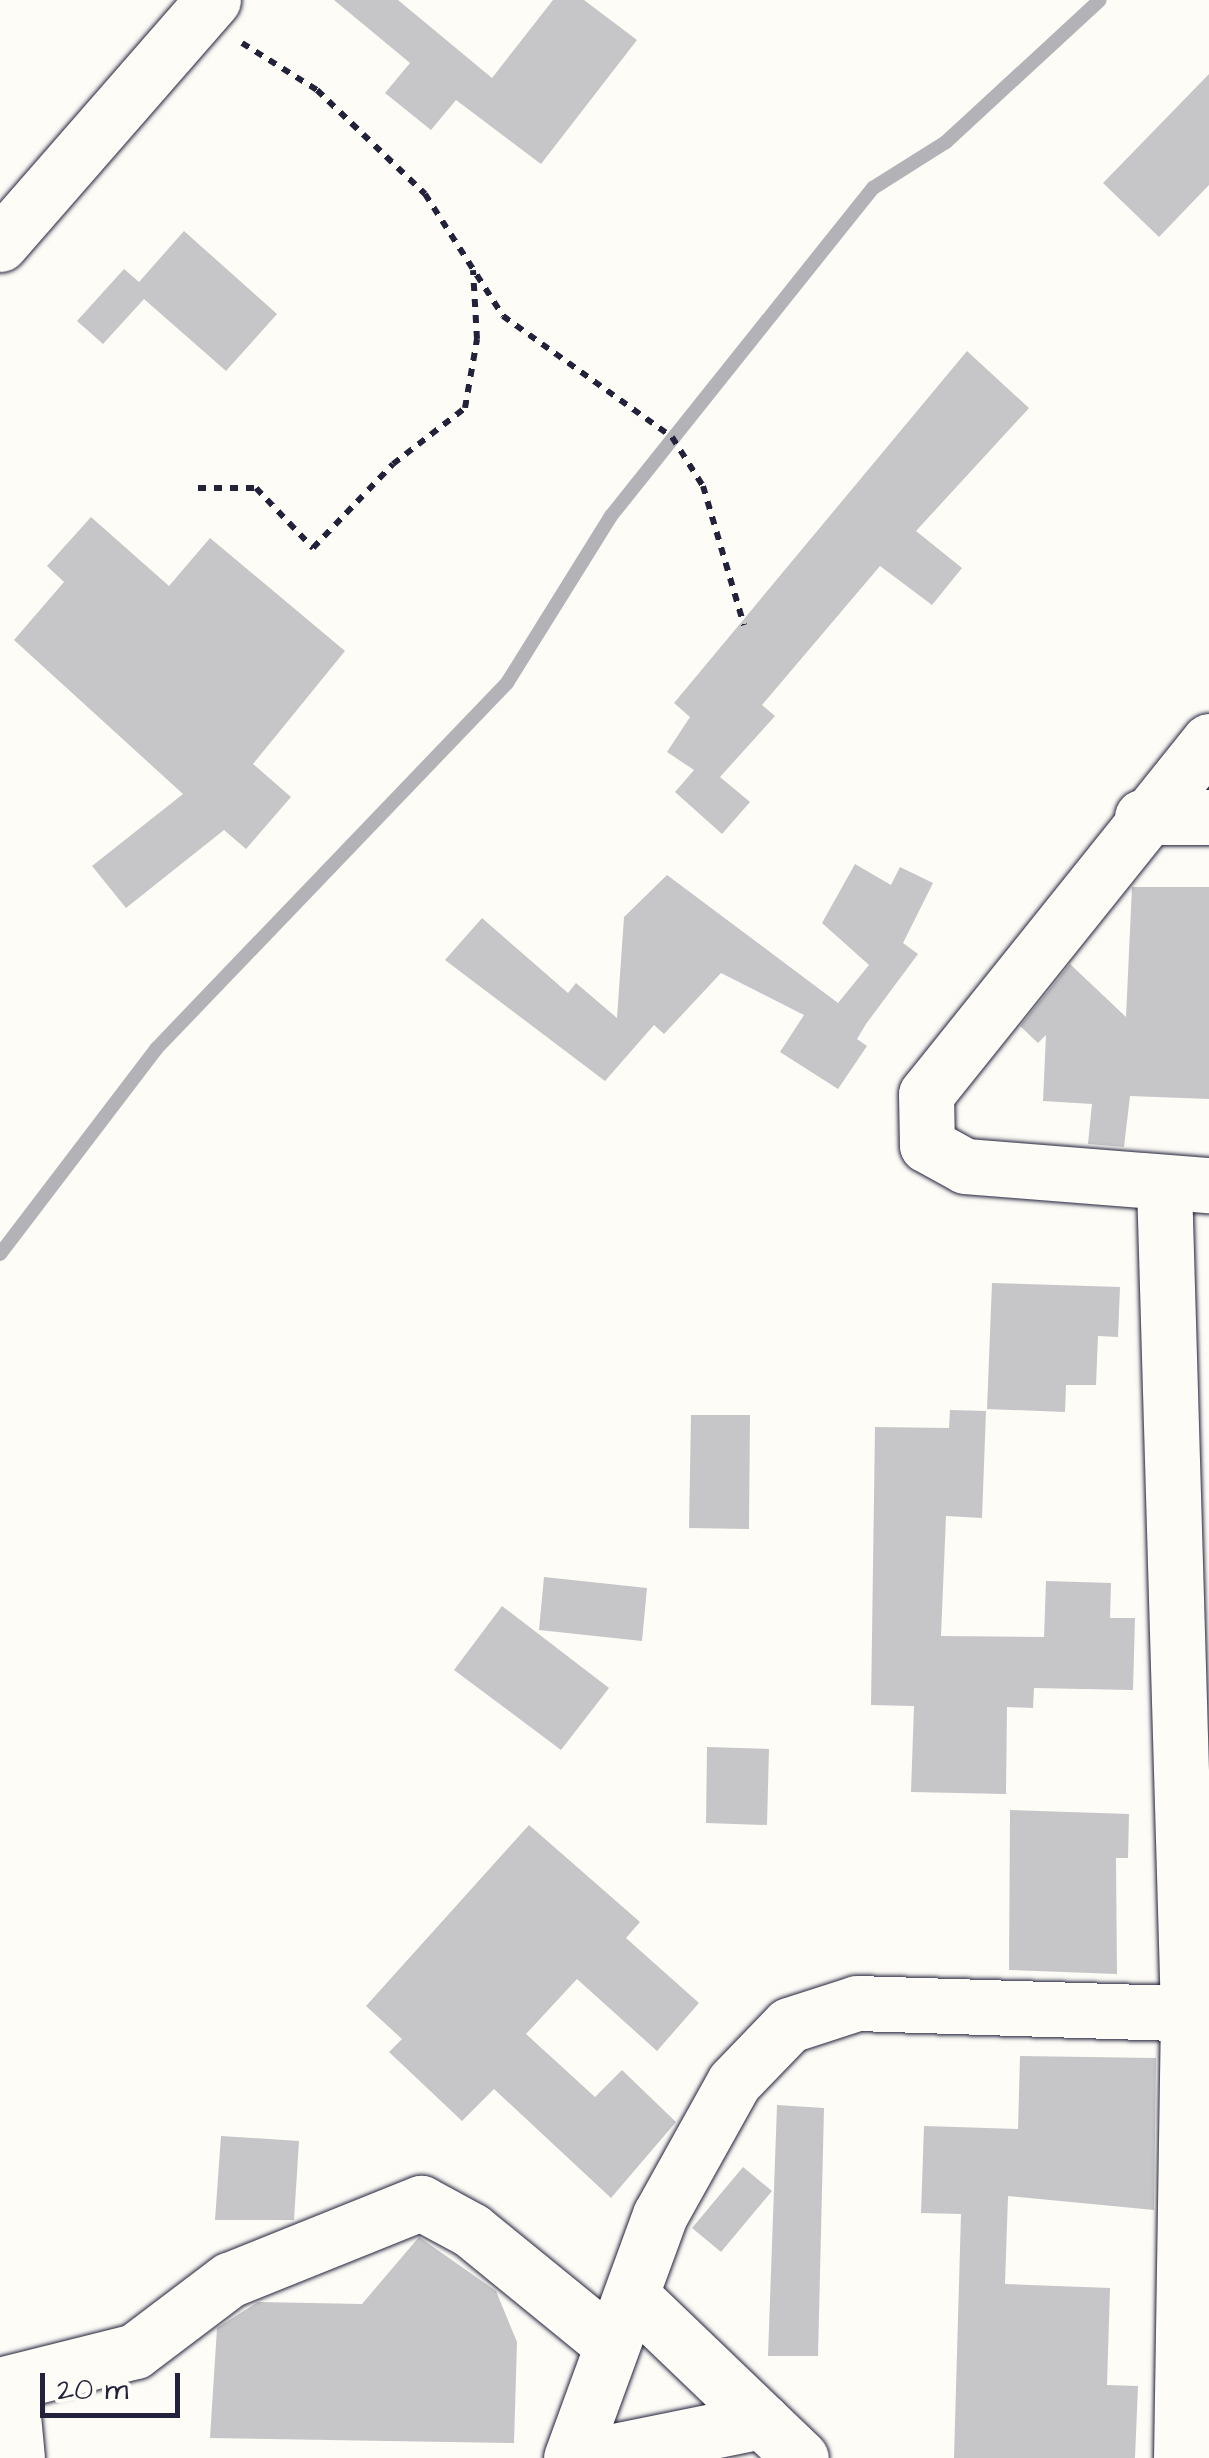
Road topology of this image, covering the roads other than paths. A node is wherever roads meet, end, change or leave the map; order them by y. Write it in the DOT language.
graph roads {
  1 [pos="197,5"];
  2 [pos="0,244"];
  3 [pos="1209,741"];
  4 [pos="1142,816"];
  5 [pos="1209,817"];
  6 [pos="1187,1185"];
  7 [pos="1198,2014"];
  8 [pos="622,2321"];
  9 [pos="5,2384"];
  10 [pos="762,2421"];
  11 [pos="16,2458"];
  12 [pos="571,2458"];
  13 [pos="580,2458"];
  14 [pos="801,2458"];
  15 [pos="1181,2458"];
  1 -- 2 [label="street"];
  3 -- 4 [label="street"];
  4 -- 5 [label="street"];
  4 -- 6 [label="street"];
  6 -- 7 [label="street"];
  7 -- 8 [label="street"];
  7 -- 15 [label="street"];
  8 -- 9 [label="street"];
  8 -- 10 [label="street"];
  8 -- 12 [label="street"];
  9 -- 11 [label="street"];
  10 -- 13 [label="street"];
  10 -- 14 [label="street"];
}
